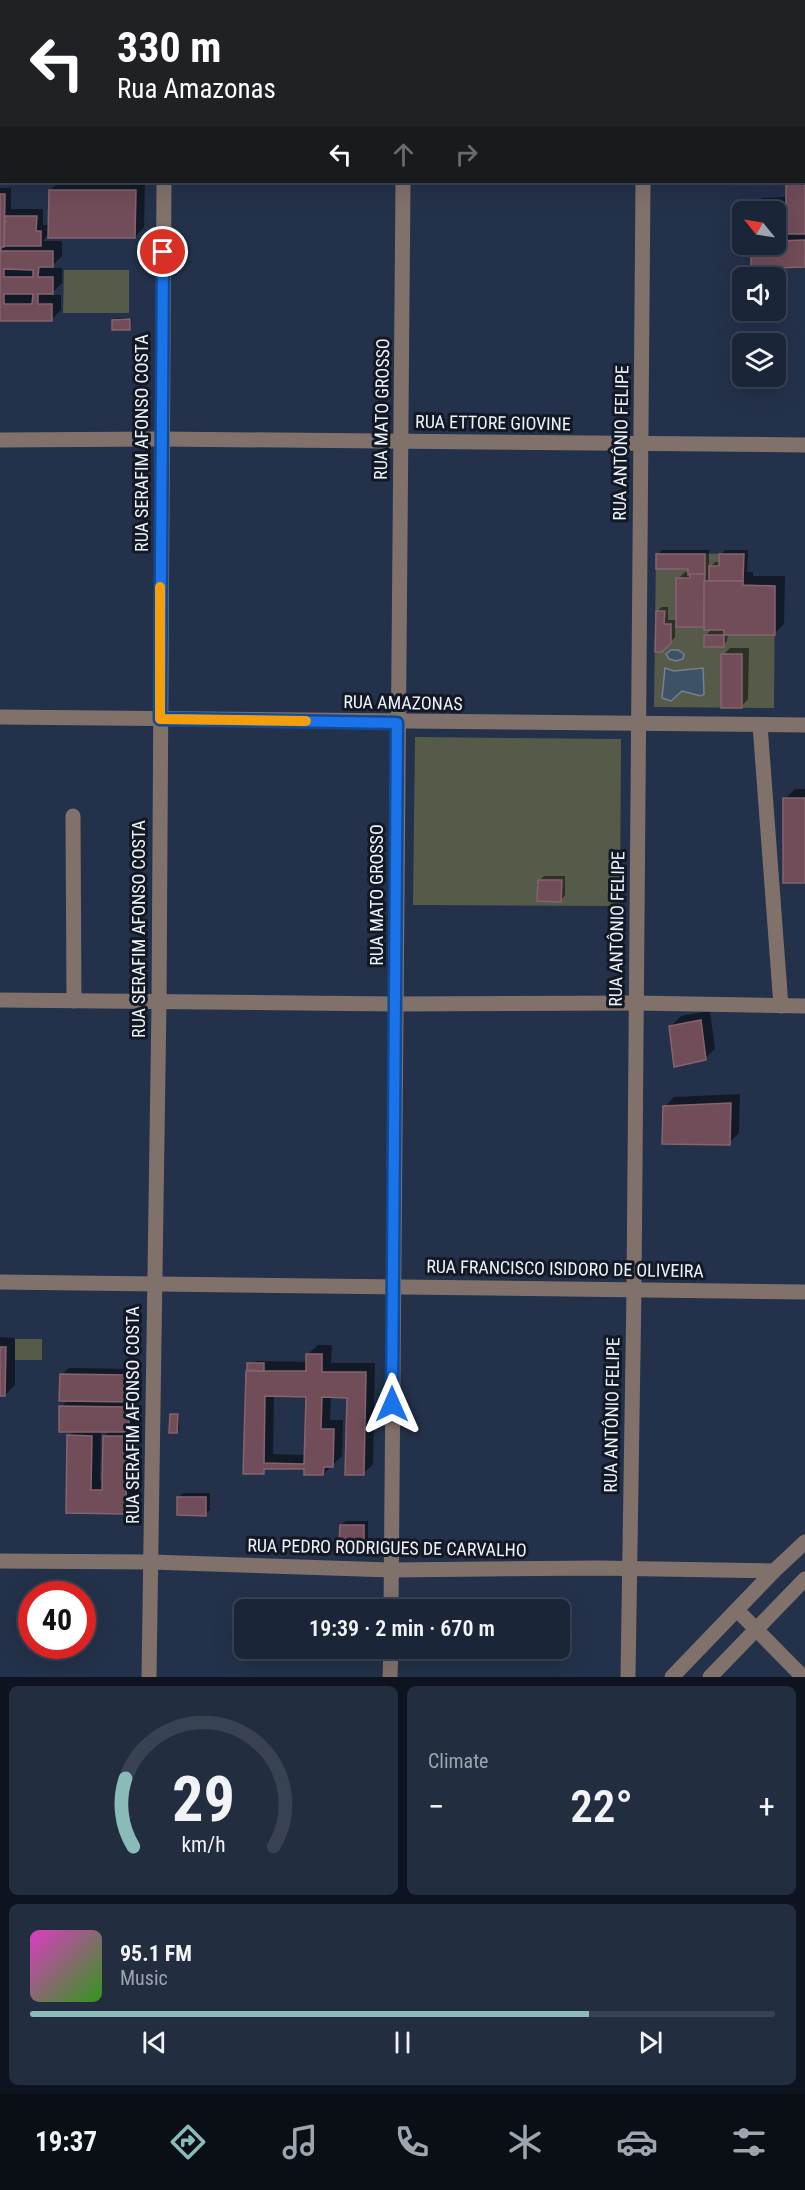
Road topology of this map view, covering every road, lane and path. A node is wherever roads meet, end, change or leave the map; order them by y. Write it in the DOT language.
graph roads {
  1 [pos="164,183"];
  2 [pos="403,183"];
  3 [pos="643,183"];
  4 [pos="161,439"];
  5 [pos="0,440"];
  6 [pos="401,441"];
  7 [pos="641,443"];
  8 [pos="805,445"];
  9 [pos="0,717"];
  10 [pos="160,719"];
  11 [pos="397,723"];
  12 [pos="638,723"];
  13 [pos="760,724"];
  14 [pos="805,725"];
  15 [pos="73,816"];
  16 [pos="0,1000"];
  17 [pos="74,1001"];
  18 [pos="159,1003"];
  19 [pos="635,1003"];
  20 [pos="395,1004"];
  21 [pos="781,1006"];
  22 [pos="805,1006"];
  23 [pos="0,1281"];
  24 [pos="153,1282"];
  25 [pos="393,1286"];
  26 [pos="634,1289"];
  27 [pos="805,1292"];
  28 [pos="805,1542"];
  29 [pos="0,1561"];
  30 [pos="151,1562"];
  31 [pos="391,1570"];
  32 [pos="629,1570"];
  33 [pos="774,1571"];
  34 [pos="805,1580"];
  35 [pos="391,1599"];
  36 [pos="737,1610"];
  37 [pos="756,1630"];
  38 [pos="391,1659"];
  39 [pos="149,1677"];
  40 [pos="390,1677"];
  41 [pos="628,1677"];
  42 [pos="672,1677"];
  43 [pos="710,1677"];
  44 [pos="803,1677"];
  1 -- 4 [label="street, RUA SERAFIM AFONSO COSTA"];
  2 -- 6 [label="street, RUA MATO GROSSO"];
  3 -- 7 [label="street, RUA ANTÔNIO FELIPE"];
  4 -- 5 [label="street, RUA ETTORE GIOVINE"];
  4 -- 6 [label="street, RUA ETTORE GIOVINE"];
  4 -- 10 [label="street, RUA SERAFIM AFONSO COSTA"];
  6 -- 7 [label="street, RUA ETTORE GIOVINE"];
  6 -- 11 [label="street, RUA MATO GROSSO"];
  7 -- 8 [label="street, RUA ETTORE GIOVINE"];
  7 -- 12 [label="street, RUA ANTÔNIO FELIPE"];
  9 -- 10 [label="street, RUA AMAZONAS"];
  10 -- 11 [label="street, RUA AMAZONAS"];
  10 -- 18 [label="street, RUA SERAFIM AFONSO COSTA"];
  11 -- 12 [label="street, RUA AMAZONAS"];
  11 -- 20 [label="street, RUA MATO GROSSO"];
  12 -- 13 [label="street, RUA AMAZONAS"];
  12 -- 19 [label="street, RUA ANTÔNIO FELIPE"];
  13 -- 14 [label="street, RUA AMAZONAS"];
  13 -- 21 [label="street"];
  15 -- 17 [label="street"];
  16 -- 17 [label="street"];
  17 -- 18 [label="street"];
  18 -- 20 [label="street"];
  18 -- 24 [label="street, RUA SERAFIM AFONSO COSTA"];
  19 -- 20 [label="street"];
  19 -- 21 [label="street"];
  19 -- 26 [label="street, RUA ANTÔNIO FELIPE"];
  20 -- 25 [label="street, RUA MATO GROSSO"];
  21 -- 22 [label="street"];
  23 -- 24 [label="street, RUA FRANCISCO ISIDORO DE OLIVEIRA"];
  24 -- 25 [label="street, RUA FRANCISCO ISIDORO DE OLIVEIRA"];
  24 -- 30 [label="street, RUA SERAFIM AFONSO COSTA"];
  25 -- 26 [label="street, RUA FRANCISCO ISIDORO DE OLIVEIRA"];
  25 -- 31 [label="street, RUA MATO GROSSO"];
  26 -- 27 [label="street, RUA FRANCISCO ISIDORO DE OLIVEIRA"];
  26 -- 32 [label="street, RUA ANTÔNIO FELIPE"];
  28 -- 33 [label="street"];
  29 -- 30 [label="street, RUA PEDRO RODRIGUES DE CARVALHO"];
  30 -- 31 [label="street, RUA PEDRO RODRIGUES DE CARVALHO"];
  30 -- 39 [label="street, RUA SERAFIM AFONSO COSTA"];
  31 -- 32 [label="street, RUA PEDRO RODRIGUES DE CARVALHO"];
  31 -- 35 [label="street, RUA MATO GROSSO"];
  32 -- 33 [label="street, RUA PEDRO RODRIGUES DE CARVALHO"];
  32 -- 41 [label="street, RUA ANTÔNIO FELIPE"];
  33 -- 36 [label="street"];
  34 -- 37 [label="street"];
  36 -- 37 [label="street"];
  36 -- 42 [label="street"];
  37 -- 43 [label="street"];
  37 -- 44 [label="street"];
  38 -- 40 [label="street"];
}
